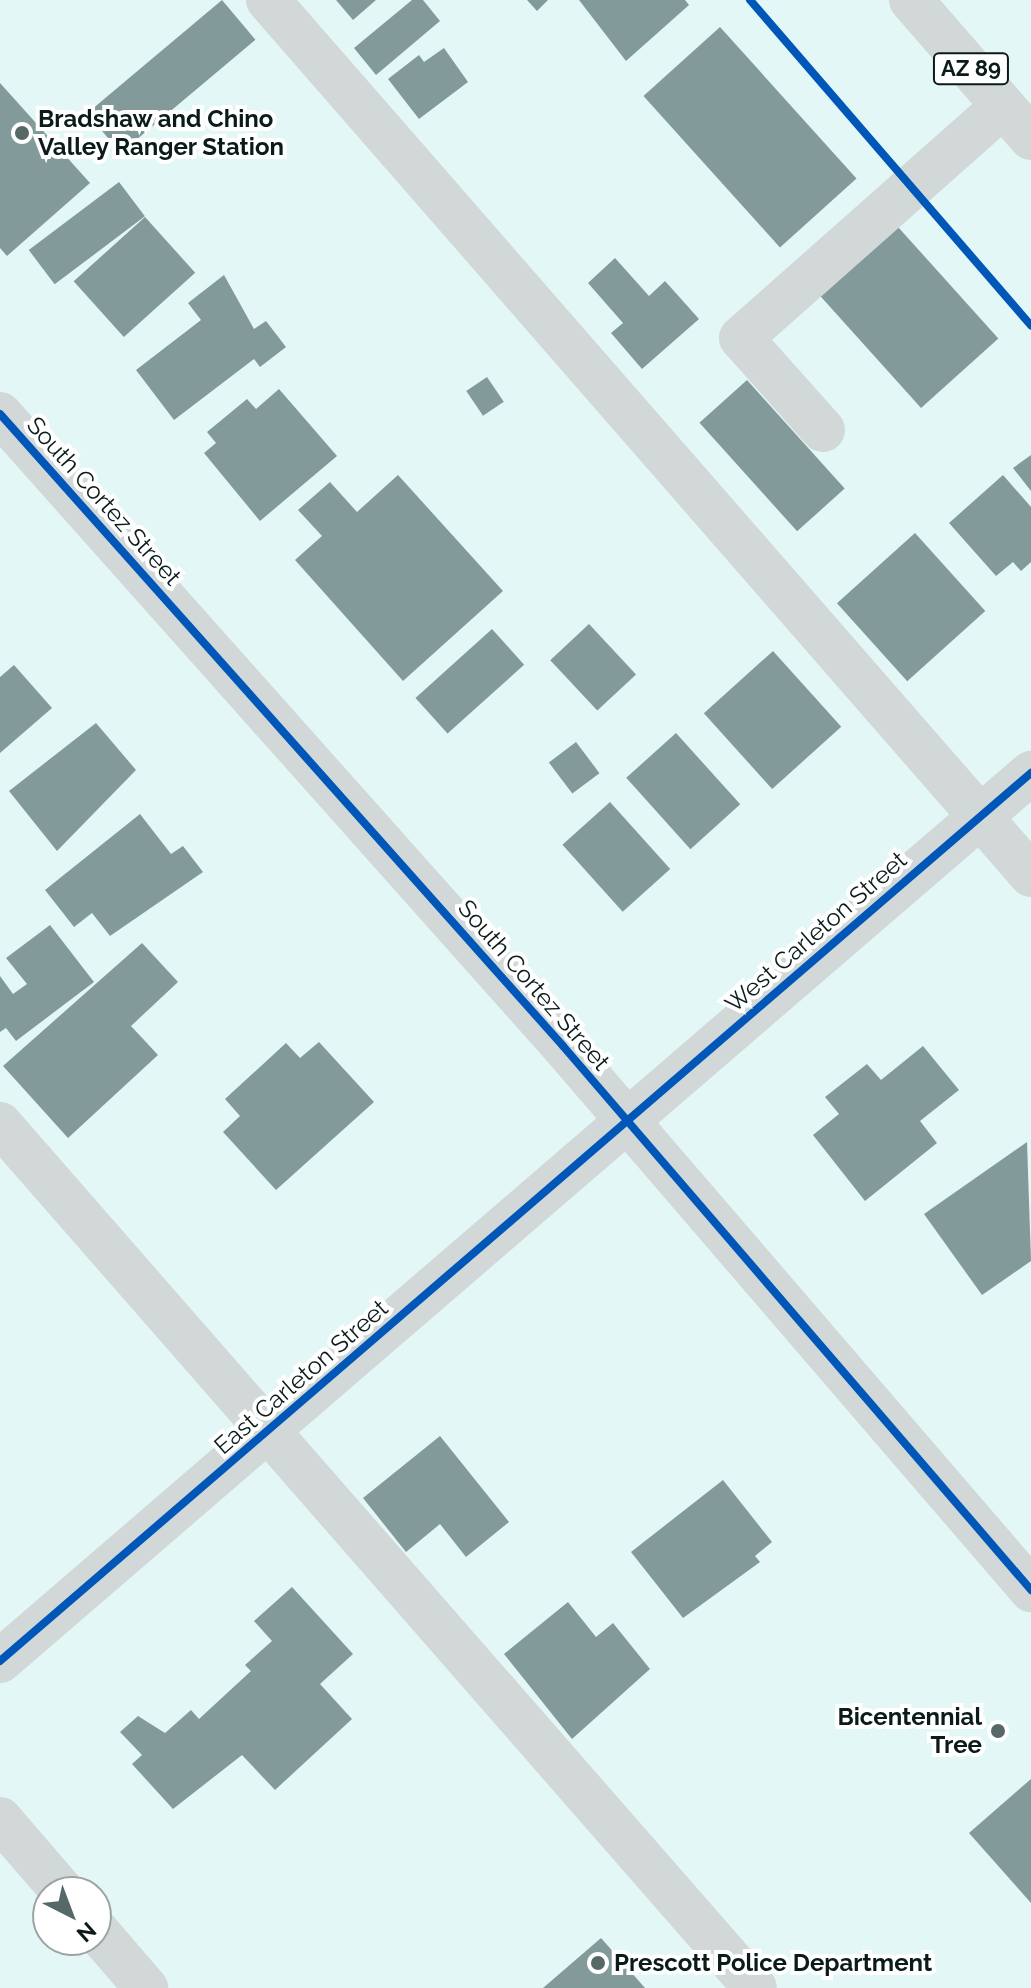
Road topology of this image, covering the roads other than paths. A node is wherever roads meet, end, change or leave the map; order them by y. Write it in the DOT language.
graph roads {
  1 [pos="268,0"];
  2 [pos="911,0"];
  3 [pos="1017,122"];
  4 [pos="0,414"];
  5 [pos="823,430"];
  6 [pos="1031,773"];
  7 [pos="980,817"];
  8 [pos="1031,875"];
  9 [pos="627,1122"];
  10 [pos="0,1124"];
  11 [pos="270,1430"];
  12 [pos="1031,1590"];
  13 [pos="0,1661"];
  14 [pos="0,1819"];
  15 [pos="49,1876"];
  16 [pos="112,1949"];
  17 [pos="146,1988"];
  18 [pos="755,1988"];
  1 -- 7 [label="street"];
  2 -- 3 [label="street, AZ 89"];
  3 -- 5 [label="street"];
  4 -- 9 [label="street, South Cortez Street"];
  6 -- 7 [label="street, West Carleton Street"];
  7 -- 8 [label="street"];
  7 -- 9 [label="street, West Carleton Street"];
  9 -- 11 [label="street, East Carleton Street"];
  9 -- 12 [label="street, South Cortez Street"];
  10 -- 11 [label="street"];
  11 -- 13 [label="street, East Carleton Street"];
  11 -- 18 [label="street"];
  14 -- 15 [label="street"];
  16 -- 17 [label="street"];
}
